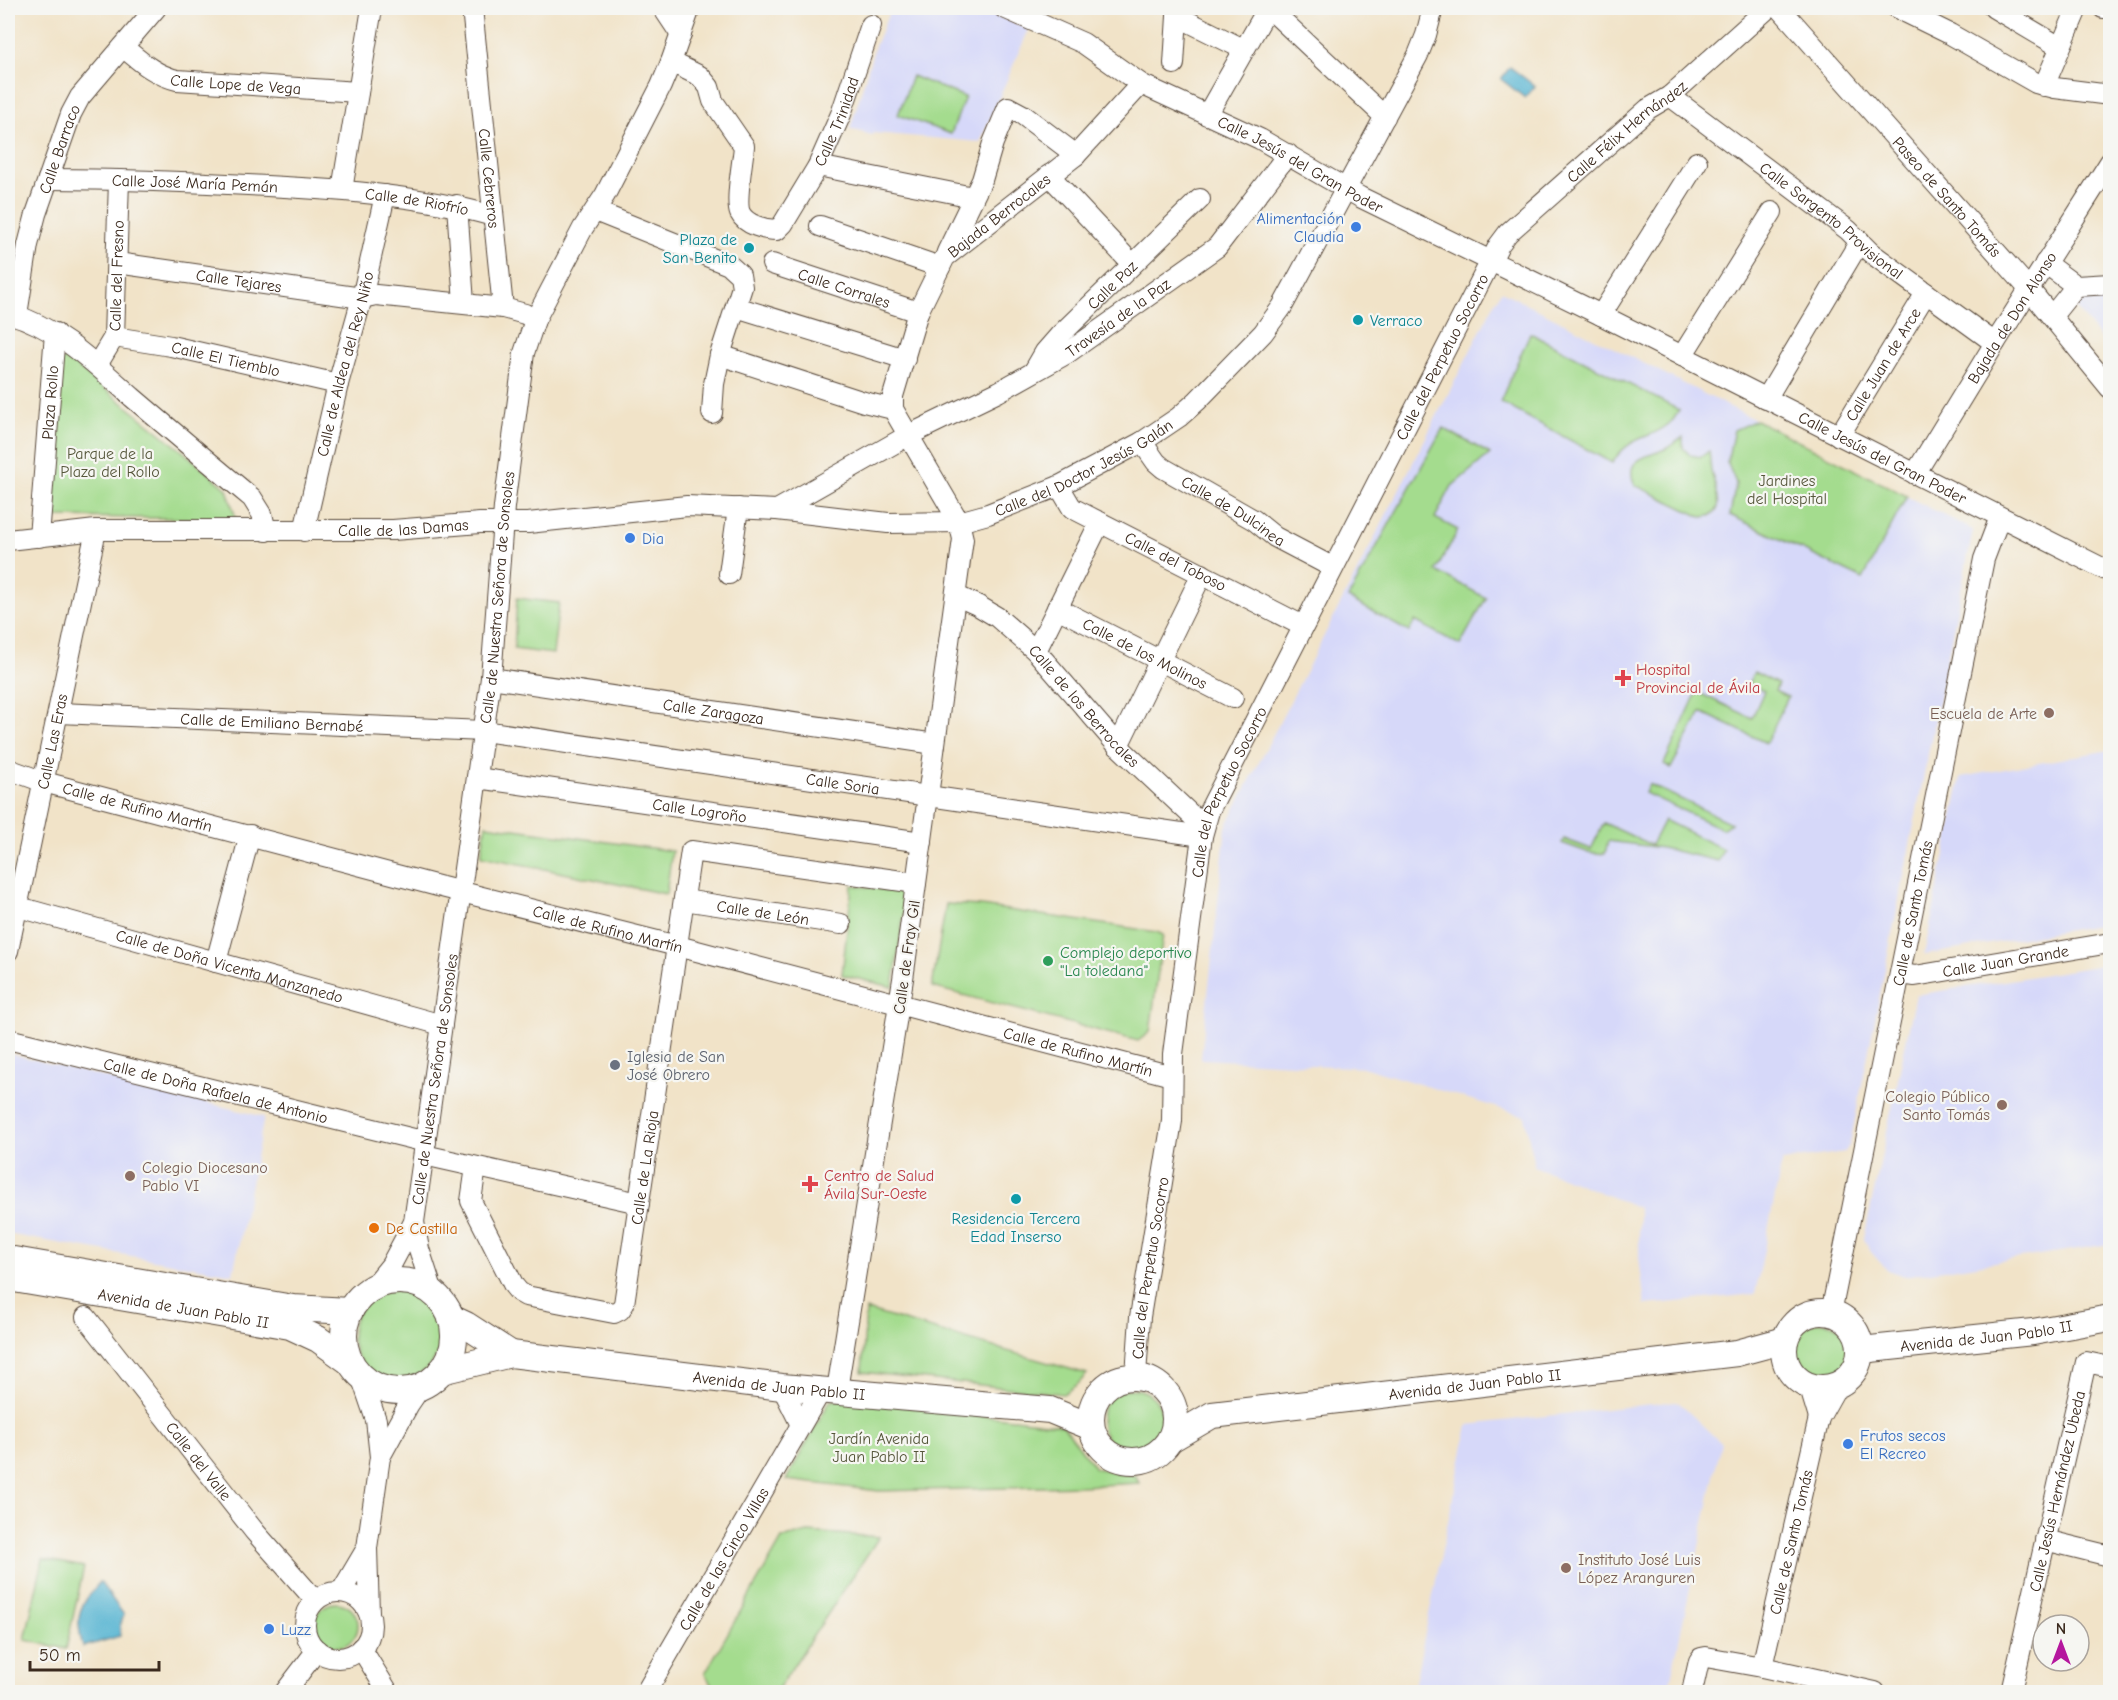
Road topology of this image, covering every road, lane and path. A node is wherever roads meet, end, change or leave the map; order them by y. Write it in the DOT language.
graph roads {
  1 [pos="156,8"];
  2 [pos="372,8"];
  3 [pos="472,8"];
  4 [pos="663,8"];
  5 [pos="690,8"];
  6 [pos="1004,8"];
  7 [pos="1268,8"];
  8 [pos="1433,8"];
  9 [pos="1768,8"];
  10 [pos="1780,8"];
  11 [pos="1896,8"];
  12 [pos="1994,8"];
  13 [pos="2078,8"];
  14 [pos="2103,8"];
  15 [pos="2110,8"];
  16 [pos="1177,12"];
  17 [pos="871,25"];
  18 [pos="681,35"];
  19 [pos="123,47"];
  20 [pos="2060,47"];
  21 [pos="1243,50"];
  22 [pos="671,62"];
  23 [pos="1174,64"];
  24 [pos="1141,84"];
  25 [pos="2044,86"];
  26 [pos="358,92"];
  27 [pos="2110,94"];
  28 [pos="1670,96"];
  29 [pos="1207,115"];
  30 [pos="1385,117"];
  31 [pos="1288,154"];
  32 [pos="1076,155"];
  33 [pos="1697,162"];
  34 [pos="2110,162"];
  35 [pos="818,166"];
  36 [pos="1049,175"];
  37 [pos="48,179"];
  38 [pos="119,180"];
  39 [pos="1347,189"];
  40 [pos="342,190"];
  41 [pos="385,195"];
  42 [pos="973,197"];
  43 [pos="1200,200"];
  44 [pos="457,206"];
  45 [pos="595,212"];
  46 [pos="1772,212"];
  47 [pos="493,216"];
  48 [pos="820,226"];
  49 [pos="1860,241"];
  50 [pos="1490,261"];
  51 [pos="942,262"];
  52 [pos="117,263"];
  53 [pos="2045,263"];
  54 [pos="772,264"];
  55 [pos="1132,264"];
  56 [pos="2110,284"];
  57 [pos="2076,286"];
  58 [pos="2029,289"];
  59 [pos="1926,293"];
  60 [pos="362,298"];
  61 [pos="464,303"];
  62 [pos="736,307"];
  63 [pos="503,308"];
  64 [pos="918,312"];
  65 [pos="12,314"];
  66 [pos="1601,315"];
  67 [pos="2052,316"];
  68 [pos="535,320"];
  69 [pos="55,333"];
  70 [pos="114,337"];
  71 [pos="1995,343"];
  72 [pos="720,355"];
  73 [pos="1682,356"];
  74 [pos="904,360"];
  75 [pos="96,365"];
  76 [pos="1031,376"];
  77 [pos="338,384"];
  78 [pos="2110,388"];
  79 [pos="1766,399"];
  80 [pos="893,409"];
  81 [pos="712,412"];
  82 [pos="909,435"];
  83 [pos="1839,436"];
  84 [pos="1142,442"];
  85 [pos="1915,474"];
  86 [pos="1059,486"];
  87 [pos="738,508"];
  88 [pos="777,510"];
  89 [pos="2000,517"];
  90 [pos="959,522"];
  91 [pos="1100,522"];
  92 [pos="503,524"];
  93 [pos="96,530"];
  94 [pos="266,531"];
  95 [pos="304,531"];
  96 [pos="39,537"];
  97 [pos="8,540"];
  98 [pos="2110,557"];
  99 [pos="2083,559"];
  100 [pos="1332,567"];
  101 [pos="2110,572"];
  102 [pos="729,574"];
  103 [pos="1202,574"];
  104 [pos="957,596"];
  105 [pos="1057,608"];
  106 [pos="1302,626"];
  107 [pos="1036,651"];
  108 [pos="1160,661"];
  109 [pos="491,678"];
  110 [pos="1233,698"];
  111 [pos="59,713"];
  112 [pos="484,731"];
  113 [pos="935,744"];
  114 [pos="1118,746"];
  115 [pos="8,769"];
  116 [pos="477,778"];
  117 [pos="44,782"];
  118 [pos="928,795"];
  119 [pos="1203,832"];
  120 [pos="250,835"];
  121 [pos="922,842"];
  122 [pos="916,883"];
  123 [pos="461,892"];
  124 [pos="684,900"];
  125 [pos="12,905"];
  126 [pos="841,924"];
  127 [pos="2110,943"];
  128 [pos="677,946"];
  129 [pos="8,951"];
  130 [pos="216,962"];
  131 [pos="1901,974"];
  132 [pos="899,1005"];
  133 [pos="442,1025"];
  134 [pos="8,1039"];
  135 [pos="1172,1076"];
  136 [pos="425,1149"];
  137 [pos="476,1167"];
  138 [pos="639,1203"];
  139 [pos="414,1222"];
  140 [pos="8,1259"];
  141 [pos="8,1278"];
  142 [pos="374,1286"];
  143 [pos="433,1292"];
  144 [pos="350,1311"];
  145 [pos="1831,1312"];
  146 [pos="86,1317"];
  147 [pos="451,1318"];
  148 [pos="2110,1318"];
  149 [pos="1861,1350"];
  150 [pos="1786,1352"];
  151 [pos="511,1354"];
  152 [pos="2110,1367"];
  153 [pos="356,1369"];
  154 [pos="1136,1375"];
  155 [pos="432,1378"];
  156 [pos="1838,1384"];
  157 [pos="1809,1385"];
  158 [pos="782,1386"];
  159 [pos="830,1390"];
  160 [pos="1092,1401"];
  161 [pos="1173,1404"];
  162 [pos="1050,1410"];
  163 [pos="1212,1415"];
  164 [pos="1819,1418"];
  165 [pos="800,1423"];
  166 [pos="1089,1426"];
  167 [pos="1171,1439"];
  168 [pos="380,1457"];
  169 [pos="2045,1540"];
  170 [pos="367,1548"];
  171 [pos="2110,1556"];
  172 [pos="341,1592"];
  173 [pos="315,1600"];
  174 [pos="369,1613"];
  175 [pos="362,1648"];
  176 [pos="317,1650"];
  177 [pos="1762,1667"];
  178 [pos="285,1692"];
  179 [pos="388,1692"];
  180 [pos="646,1692"];
  181 [pos="1692,1692"];
  182 [pos="1875,1692"];
  183 [pos="2011,1692"];
  1 -- 19 [label="street, Calle Barraco"];
  2 -- 26 [label="street"];
  3 -- 47 [label="street, Calle Cebreros"];
  4 -- 18 [label="street"];
  5 -- 18 [label="street, Calle de Nuestra Señora de Sonsoles"];
  6 -- 24 [label="street, Calle Jesús del Gran Poder"];
  7 -- 21 [label="street"];
  7 -- 30 [label="street"];
  8 -- 30 [label="street, Calle del Doctor Jesús Galán"];
  9 -- 28 [label="street, Calle Félix Hernández"];
  10 -- 58 [label="street, Paseo de Santo Tomás"];
  11 -- 25 [label="street"];
  12 -- 20 [label="street"];
  13 -- 20 [label="street"];
  14 -- 15 [label="street"];
  16 -- 21 [label="street"];
  16 -- 23 [label="street"];
  17 -- 35 [label="street, Calle Trinidad"];
  18 -- 22 [label="street, Calle de Nuestra Señora de Sonsoles"];
  19 -- 26 [label="street, Calle Lope de Vega"];
  19 -- 37 [label="street, Calle Barraco"];
  20 -- 25 [label="street"];
  21 -- 29 [label="street"];
  22 -- 35 [label="street, Calle Trinidad"];
  22 -- 45 [label="street, Calle de Nuestra Señora de Sonsoles"];
  24 -- 29 [label="street, Calle Jesús del Gran Poder"];
  24 -- 32 [label="street, Bajada Berrocales"];
  25 -- 27 [label="street"];
  26 -- 40 [label="street"];
  28 -- 49 [label="street, Calle Sargento Provisional"];
  28 -- 50 [label="street, Calle Félix Hernández"];
  29 -- 31 [label="street, Calle Jesús del Gran Poder"];
  30 -- 39 [label="street, Calle del Doctor Jesús Galán"];
  31 -- 39 [label="street, Calle Jesús del Gran Poder"];
  31 -- 76 [label="street, Travesía de la Paz"];
  32 -- 36 [label="street, Bajada Berrocales"];
  32 -- 42 [label="street"];
  33 -- 66 [label="street"];
  34 -- 53 [label="street, Bajada de Don Alonso"];
  35 -- 42 [label="street"];
  36 -- 51 [label="street, Bajada Berrocales"];
  36 -- 55 [label="street"];
  37 -- 38 [label="street, Calle José María Pemán"];
  37 -- 65 [label="street, Calle Barraco"];
  38 -- 40 [label="street, Calle José María Pemán"];
  38 -- 52 [label="street, Calle del Fresno"];
  39 -- 50 [label="street, Calle Jesús del Gran Poder"];
  39 -- 84 [label="street, Calle del Doctor Jesús Galán"];
  40 -- 41 [label="street, Calle de Riofrío"];
  41 -- 44 [label="street, Calle de Riofrío"];
  41 -- 60 [label="street, Calle de Aldea del Rey Niño"];
  42 -- 51 [label="street"];
  43 -- 55 [label="street, Calle Paz"];
  44 -- 47 [label="street, Calle de Riofrío"];
  44 -- 61 [label="street"];
  45 -- 62 [label="street"];
  45 -- 68 [label="street, Calle de Nuestra Señora de Sonsoles"];
  46 -- 73 [label="street"];
  47 -- 63 [label="street, Calle Cebreros"];
  48 -- 51 [label="street"];
  49 -- 59 [label="street, Calle Sargento Provisional"];
  49 -- 79 [label="street"];
  50 -- 66 [label="street, Calle Jesús del Gran Poder"];
  50 -- 100 [label="street, Calle del Perpetuo Socorro"];
  51 -- 64 [label="street, Bajada Berrocales"];
  52 -- 60 [label="street, Calle Tejares"];
  52 -- 70 [label="street, Calle del Fresno"];
  53 -- 57 [label="street"];
  53 -- 58 [label="street, Bajada de Don Alonso"];
  54 -- 64 [label="street, Calle Corrales"];
  55 -- 76 [label="street, Calle Paz"];
  56 -- 57 [label="street"];
  57 -- 67 [label="street"];
  58 -- 67 [label="street, Paseo de Santo Tomás"];
  58 -- 71 [label="street, Bajada de Don Alonso"];
  59 -- 71 [label="street, Calle Sargento Provisional"];
  59 -- 83 [label="street, Calle Juan de Arce"];
  60 -- 61 [label="street, Calle Tejares"];
  60 -- 77 [label="street, Calle de Aldea del Rey Niño"];
  61 -- 63 [label="street, Calle Tejares"];
  62 -- 72 [label="street"];
  62 -- 74 [label="street"];
  63 -- 68 [label="street, Calle Tejares"];
  64 -- 74 [label="street, Bajada Berrocales"];
  65 -- 69 [label="street"];
  66 -- 73 [label="street, Calle Jesús del Gran Poder"];
  67 -- 78 [label="street, Paseo de Santo Tomás"];
  68 -- 92 [label="street, Calle de Nuestra Señora de Sonsoles"];
  69 -- 75 [label="street, Plaza Rollo"];
  69 -- 96 [label="street, Plaza Rollo"];
  70 -- 75 [label="street, Calle del Fresno"];
  70 -- 77 [label="street, Calle El Tiemblo"];
  71 -- 85 [label="street, Bajada de Don Alonso"];
  72 -- 80 [label="street"];
  72 -- 81 [label="street"];
  73 -- 79 [label="street, Calle Jesús del Gran Poder"];
  74 -- 80 [label="street, Bajada Berrocales"];
  75 -- 94 [label="street, Plaza Rollo"];
  76 -- 82 [label="street, Travesía de la Paz"];
  77 -- 95 [label="street, Calle de Aldea del Rey Niño"];
  79 -- 83 [label="street, Calle Jesús del Gran Poder"];
  80 -- 82 [label="street"];
  82 -- 88 [label="street, Travesía de la Paz"];
  82 -- 90 [label="street"];
  83 -- 85 [label="street, Calle Jesús del Gran Poder"];
  84 -- 86 [label="street, Calle del Doctor Jesús Galán"];
  84 -- 100 [label="street, Calle de Dulcinea"];
  85 -- 89 [label="street, Calle Jesús del Gran Poder"];
  86 -- 90 [label="street, Calle del Doctor Jesús Galán"];
  86 -- 91 [label="street, Calle del Toboso"];
  87 -- 88 [label="street, Calle del Doctor Jesús Galán"];
  87 -- 92 [label="street, Calle del Doctor Jesús Galán"];
  87 -- 102 [label="street"];
  88 -- 90 [label="street, Calle del Doctor Jesús Galán"];
  89 -- 99 [label="street, Calle Jesús del Gran Poder"];
  89 -- 131 [label="street, Calle de Santo Tomás"];
  90 -- 104 [label="street, Calle de Fray Gil"];
  91 -- 103 [label="street, Calle del Toboso"];
  91 -- 105 [label="street"];
  92 -- 95 [label="street, Calle de las Damas"];
  92 -- 109 [label="street, Calle de Nuestra Señora de Sonsoles"];
  93 -- 94 [label="street"];
  93 -- 96 [label="street"];
  93 -- 111 [label="street, Calle Las Eras"];
  94 -- 95 [label="street"];
  96 -- 97 [label="street"];
  98 -- 99 [label="street"];
  99 -- 101 [label="street, Calle Jesús del Gran Poder"];
  100 -- 106 [label="street, Calle del Perpetuo Socorro"];
  103 -- 106 [label="street, Calle del Toboso"];
  103 -- 108 [label="street"];
  104 -- 107 [label="street, Calle de los Berrocales"];
  104 -- 113 [label="street, Calle de Fray Gil"];
  105 -- 107 [label="street"];
  105 -- 108 [label="street, Calle de los Molinos"];
  106 -- 119 [label="street, Calle del Perpetuo Socorro"];
  107 -- 114 [label="street, Calle de los Berrocales"];
  108 -- 110 [label="street, Calle de los Molinos"];
  108 -- 114 [label="street"];
  109 -- 112 [label="street, Calle de Nuestra Señora de Sonsoles"];
  109 -- 113 [label="street, Calle Zaragoza"];
  111 -- 112 [label="street, Calle de Emiliano Bernabé"];
  111 -- 117 [label="street, Calle Las Eras"];
  112 -- 116 [label="street, Calle de Nuestra Señora de Sonsoles"];
  112 -- 118 [label="street, Calle Soria"];
  113 -- 118 [label="street, Calle de Fray Gil"];
  114 -- 119 [label="street, Calle de los Berrocales"];
  115 -- 117 [label="street, Calle de Rufino Martín"];
  116 -- 121 [label="street, Calle Logroño"];
  116 -- 123 [label="street, Calle de Nuestra Señora de Sonsoles"];
  117 -- 120 [label="street, Calle de Rufino Martín"];
  117 -- 125 [label="street, Calle Las Eras"];
  118 -- 119 [label="street, Calle Soria"];
  118 -- 121 [label="street, Calle de Fray Gil"];
  119 -- 135 [label="street, Calle del Perpetuo Socorro"];
  120 -- 123 [label="street, Calle de Rufino Martín"];
  120 -- 130 [label="street"];
  121 -- 122 [label="street, Calle de Fray Gil"];
  122 -- 124 [label="street, Calle de La Rioja"];
  122 -- 132 [label="street, Calle de Fray Gil"];
  123 -- 128 [label="street, Calle de Rufino Martín"];
  123 -- 133 [label="street, Calle de Nuestra Señora de Sonsoles"];
  124 -- 126 [label="street, Calle de León"];
  124 -- 128 [label="street, Calle de La Rioja"];
  125 -- 129 [label="street, Calle Las Eras"];
  125 -- 130 [label="street, Calle de Doña Vicenta Manzanedo"];
  127 -- 131 [label="street, Calle Juan Grande"];
  128 -- 132 [label="street, Calle de Rufino Martín"];
  128 -- 138 [label="street, Calle de La Rioja"];
  130 -- 133 [label="street, Calle de Doña Vicenta Manzanedo"];
  131 -- 145 [label="street, Calle de Santo Tomás"];
  132 -- 135 [label="street, Calle de Rufino Martín"];
  132 -- 159 [label="street, Calle de Fray Gil"];
  133 -- 136 [label="street, Calle de Nuestra Señora de Sonsoles"];
  134 -- 136 [label="street, Calle de Doña Rafaela de Antonio"];
  135 -- 154 [label="street, Calle del Perpetuo Socorro"];
  136 -- 137 [label="street, Calle de Doña Rafaela de Antonio"];
  136 -- 139 [label="street, Calle de Nuestra Señora de Sonsoles"];
  137 -- 138 [label="street, Calle de Doña Rafaela de Antonio"];
  137 -- 138 [label="street, Calle de La Rioja"];
  139 -- 142 [label="street, Calle de Nuestra Señora de Sonsoles"];
  139 -- 143 [label="street, Calle de Nuestra Señora de Sonsoles"];
  140 -- 144 [label="main road, Avenida de Juan Pablo II"];
  141 -- 153 [label="main road, Avenida de Juan Pablo II"];
  142 -- 143 [label="main road"];
  142 -- 144 [label="main road"];
  143 -- 147 [label="main road"];
  144 -- 153 [label="main road"];
  145 -- 149 [label="main road"];
  145 -- 150 [label="main road"];
  146 -- 173 [label="street, Calle del Valle"];
  147 -- 151 [label="main road, Avenida de Juan Pablo II"];
  147 -- 155 [label="main road"];
  148 -- 149 [label="main road, Avenida de Juan Pablo II"];
  149 -- 156 [label="main road"];
  150 -- 157 [label="main road"];
  150 -- 163 [label="main road, Avenida de Juan Pablo II"];
  151 -- 155 [label="main road, Avenida de Juan Pablo II"];
  151 -- 158 [label="main road, Avenida de Juan Pablo II"];
  152 -- 169 [label="street, Calle Jesús Hernández Úbeda"];
  153 -- 155 [label="main road"];
  153 -- 168 [label="street"];
  154 -- 160 [label="main road"];
  154 -- 161 [label="main road"];
  155 -- 168 [label="street"];
  156 -- 157 [label="main road"];
  156 -- 164 [label="street, Calle de Santo Tomás"];
  157 -- 164 [label="street, Calle de Santo Tomás"];
  158 -- 159 [label="main road, Avenida de Juan Pablo II"];
  158 -- 165 [label="street"];
  159 -- 162 [label="main road, Avenida de Juan Pablo II"];
  159 -- 165 [label="street, Calle de las Cinco Villas"];
  160 -- 162 [label="main road, Avenida de Juan Pablo II"];
  160 -- 166 [label="main road"];
  161 -- 163 [label="main road, Avenida de Juan Pablo II"];
  161 -- 167 [label="main road"];
  162 -- 166 [label="main road, Avenida de Juan Pablo II"];
  163 -- 167 [label="main road, Avenida de Juan Pablo II"];
  164 -- 177 [label="street, Calle de Santo Tomás"];
  165 -- 180 [label="street, Calle de las Cinco Villas"];
  166 -- 167 [label="main road"];
  168 -- 170 [label="street"];
  169 -- 171 [label="street"];
  169 -- 183 [label="street, Calle Jesús Hernández Úbeda"];
  170 -- 172 [label="street"];
  170 -- 174 [label="street"];
  172 -- 173 [label="street"];
  172 -- 174 [label="street"];
  173 -- 176 [label="street"];
  174 -- 175 [label="street"];
  175 -- 176 [label="street"];
  175 -- 179 [label="street"];
  176 -- 178 [label="street"];
  177 -- 181 [label="street"];
  177 -- 182 [label="street"];
}
